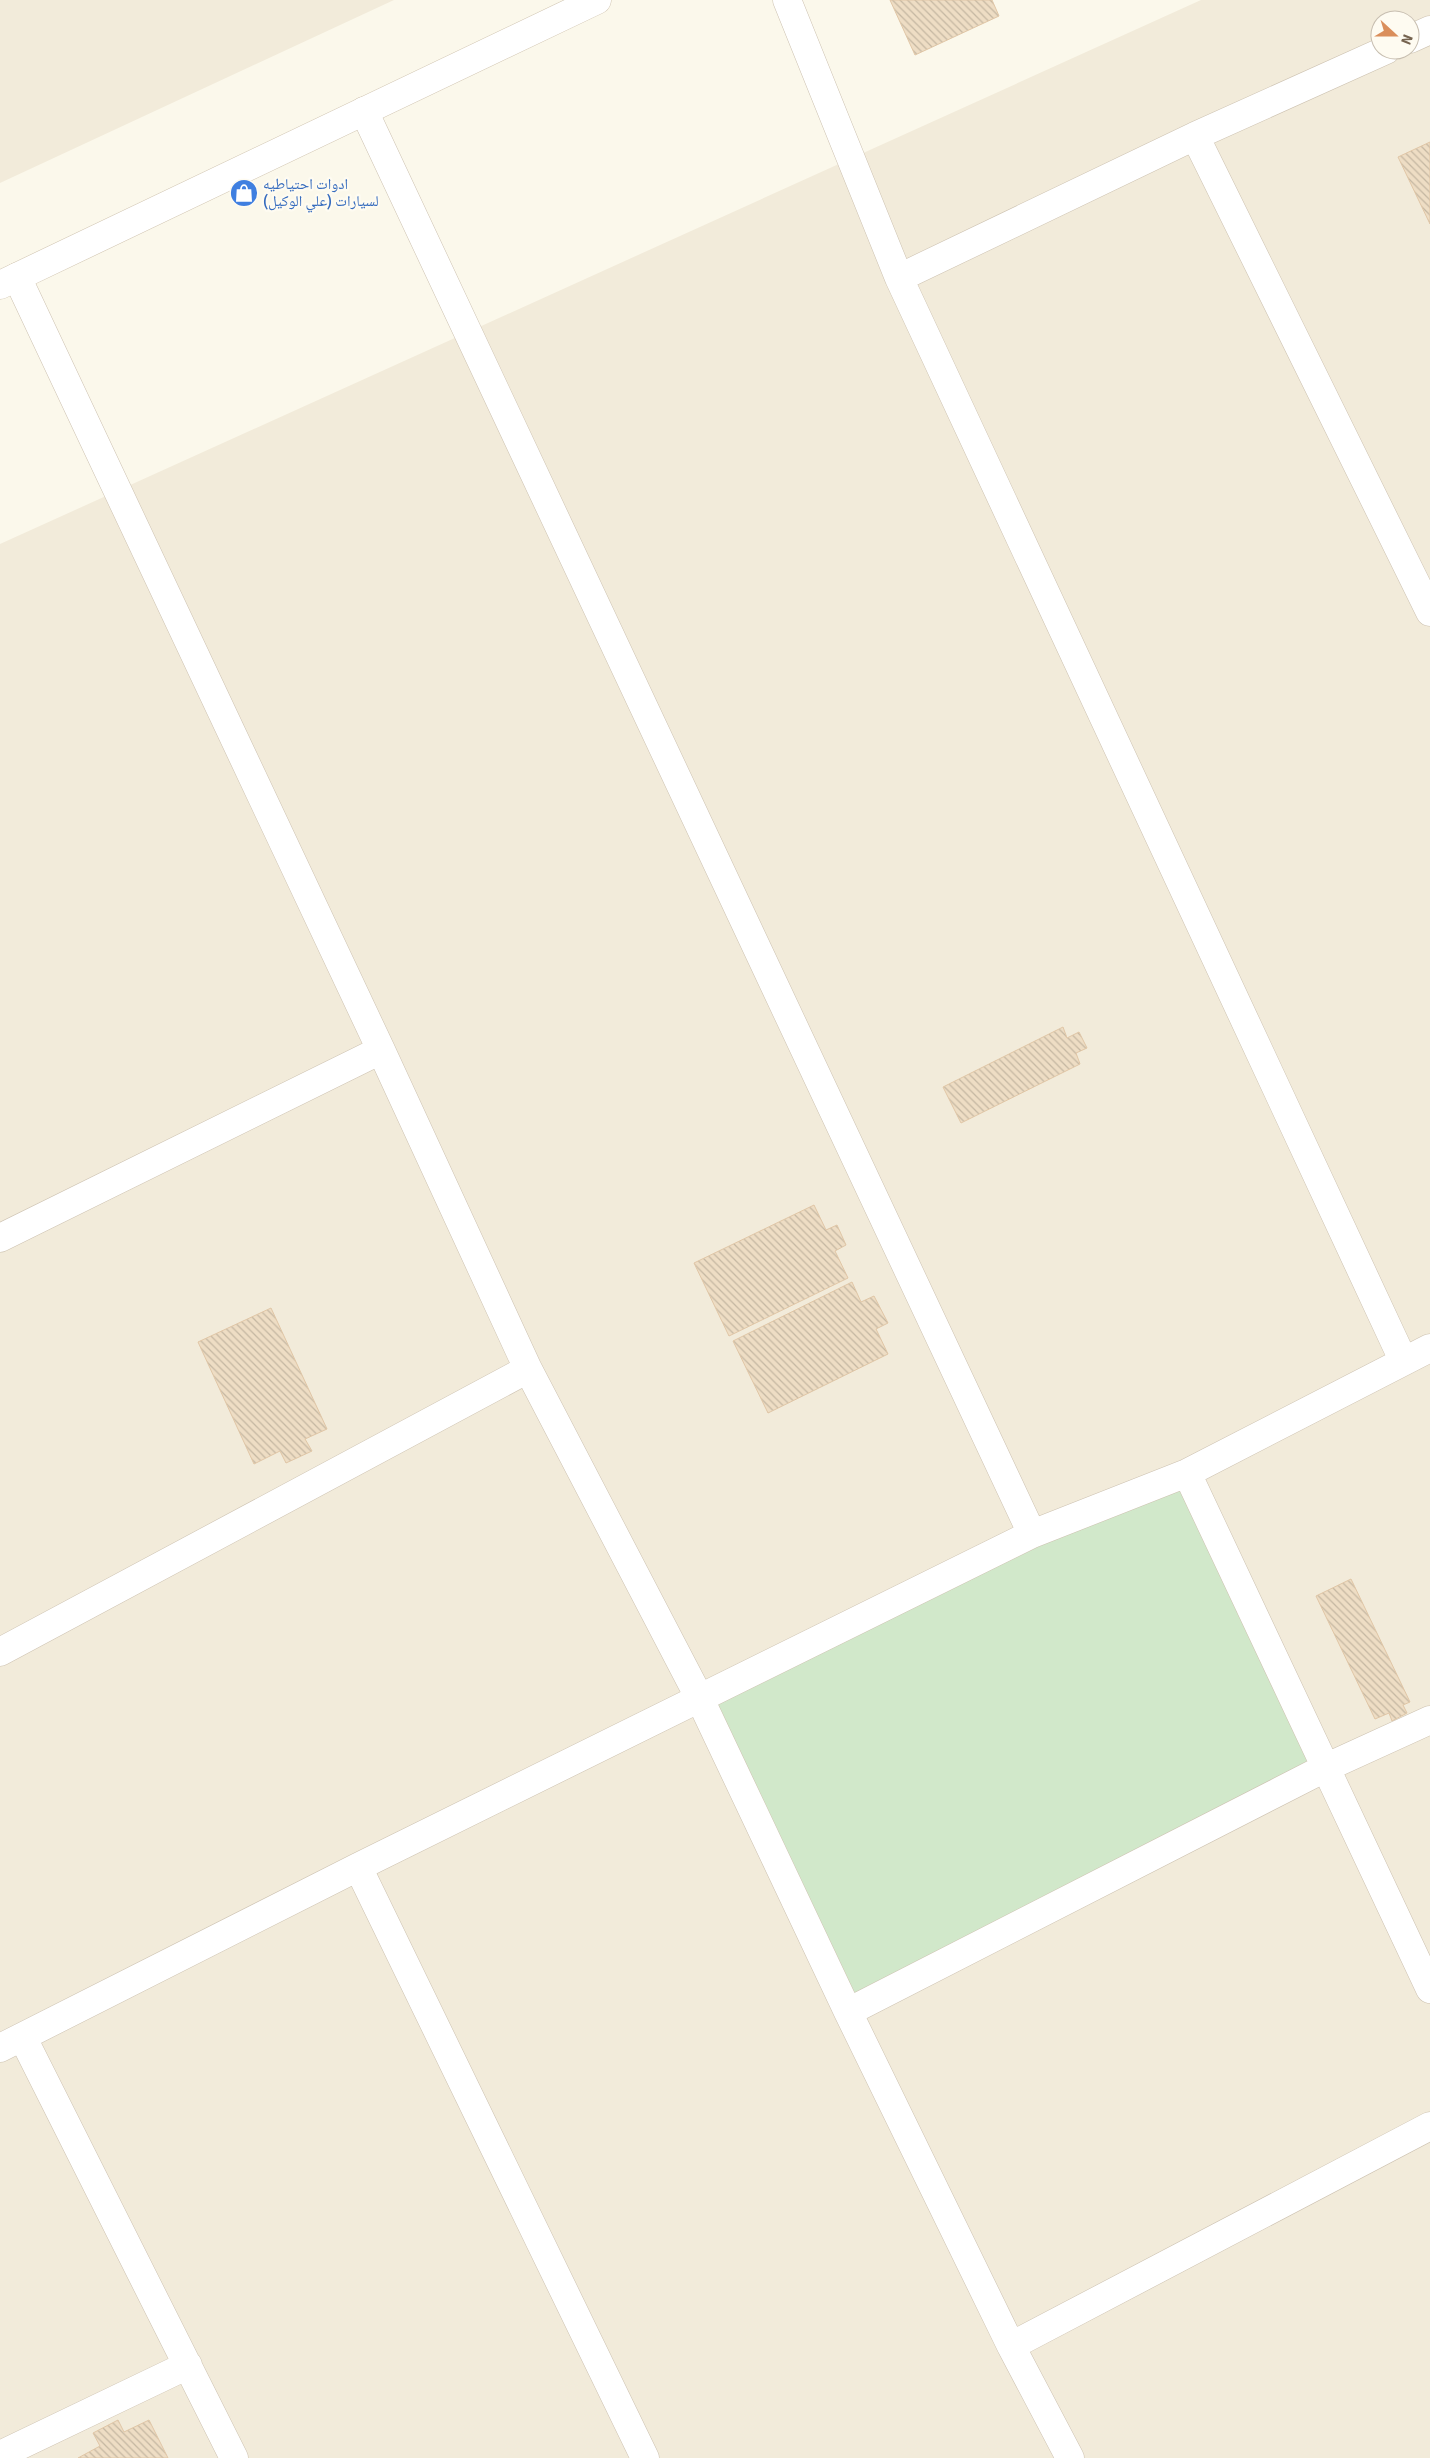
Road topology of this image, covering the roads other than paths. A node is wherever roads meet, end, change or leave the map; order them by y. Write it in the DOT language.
graph roads {
  1 [pos="597,0"];
  2 [pos="787,0"];
  3 [pos="1370,57"];
  4 [pos="364,111"];
  5 [pos="1195,136"];
  6 [pos="899,278"];
  7 [pos="8,281"];
  8 [pos="1430,612"];
  9 [pos="381,1050"];
  10 [pos="0,1238"];
  11 [pos="1430,1348"];
  12 [pos="1404,1360"];
  13 [pos="528,1370"];
  14 [pos="1187,1473"];
  15 [pos="1032,1534"];
  16 [pos="0,1652"];
  17 [pos="700,1699"];
  18 [pos="1430,1720"];
  19 [pos="1325,1768"];
  20 [pos="358,1867"];
  21 [pos="1430,1989"];
  22 [pos="848,2012"];
  23 [pos="12,2043"];
  24 [pos="1430,2126"];
  25 [pos="1011,2346"];
  26 [pos="188,2365"];
  27 [pos="0,2455"];
  28 [pos="234,2458"];
  29 [pos="645,2458"];
  30 [pos="1070,2458"];
  1 -- 4 [label="street"];
  2 -- 6 [label="street"];
  3 -- 5 [label="street"];
  4 -- 7 [label="street"];
  4 -- 15 [label="street"];
  5 -- 6 [label="street"];
  5 -- 8 [label="street"];
  6 -- 12 [label="street"];
  7 -- 9 [label="street"];
  9 -- 10 [label="street"];
  9 -- 13 [label="street"];
  11 -- 12 [label="street"];
  12 -- 14 [label="street"];
  13 -- 16 [label="street"];
  13 -- 17 [label="street"];
  14 -- 15 [label="street"];
  14 -- 19 [label="street"];
  15 -- 17 [label="street"];
  17 -- 20 [label="street"];
  17 -- 22 [label="street"];
  18 -- 19 [label="street"];
  19 -- 21 [label="street"];
  19 -- 22 [label="street"];
  20 -- 23 [label="street"];
  20 -- 29 [label="street"];
  22 -- 25 [label="street"];
  23 -- 26 [label="street"];
  24 -- 25 [label="street"];
  25 -- 30 [label="street"];
  26 -- 27 [label="street"];
  26 -- 28 [label="street"];
}
